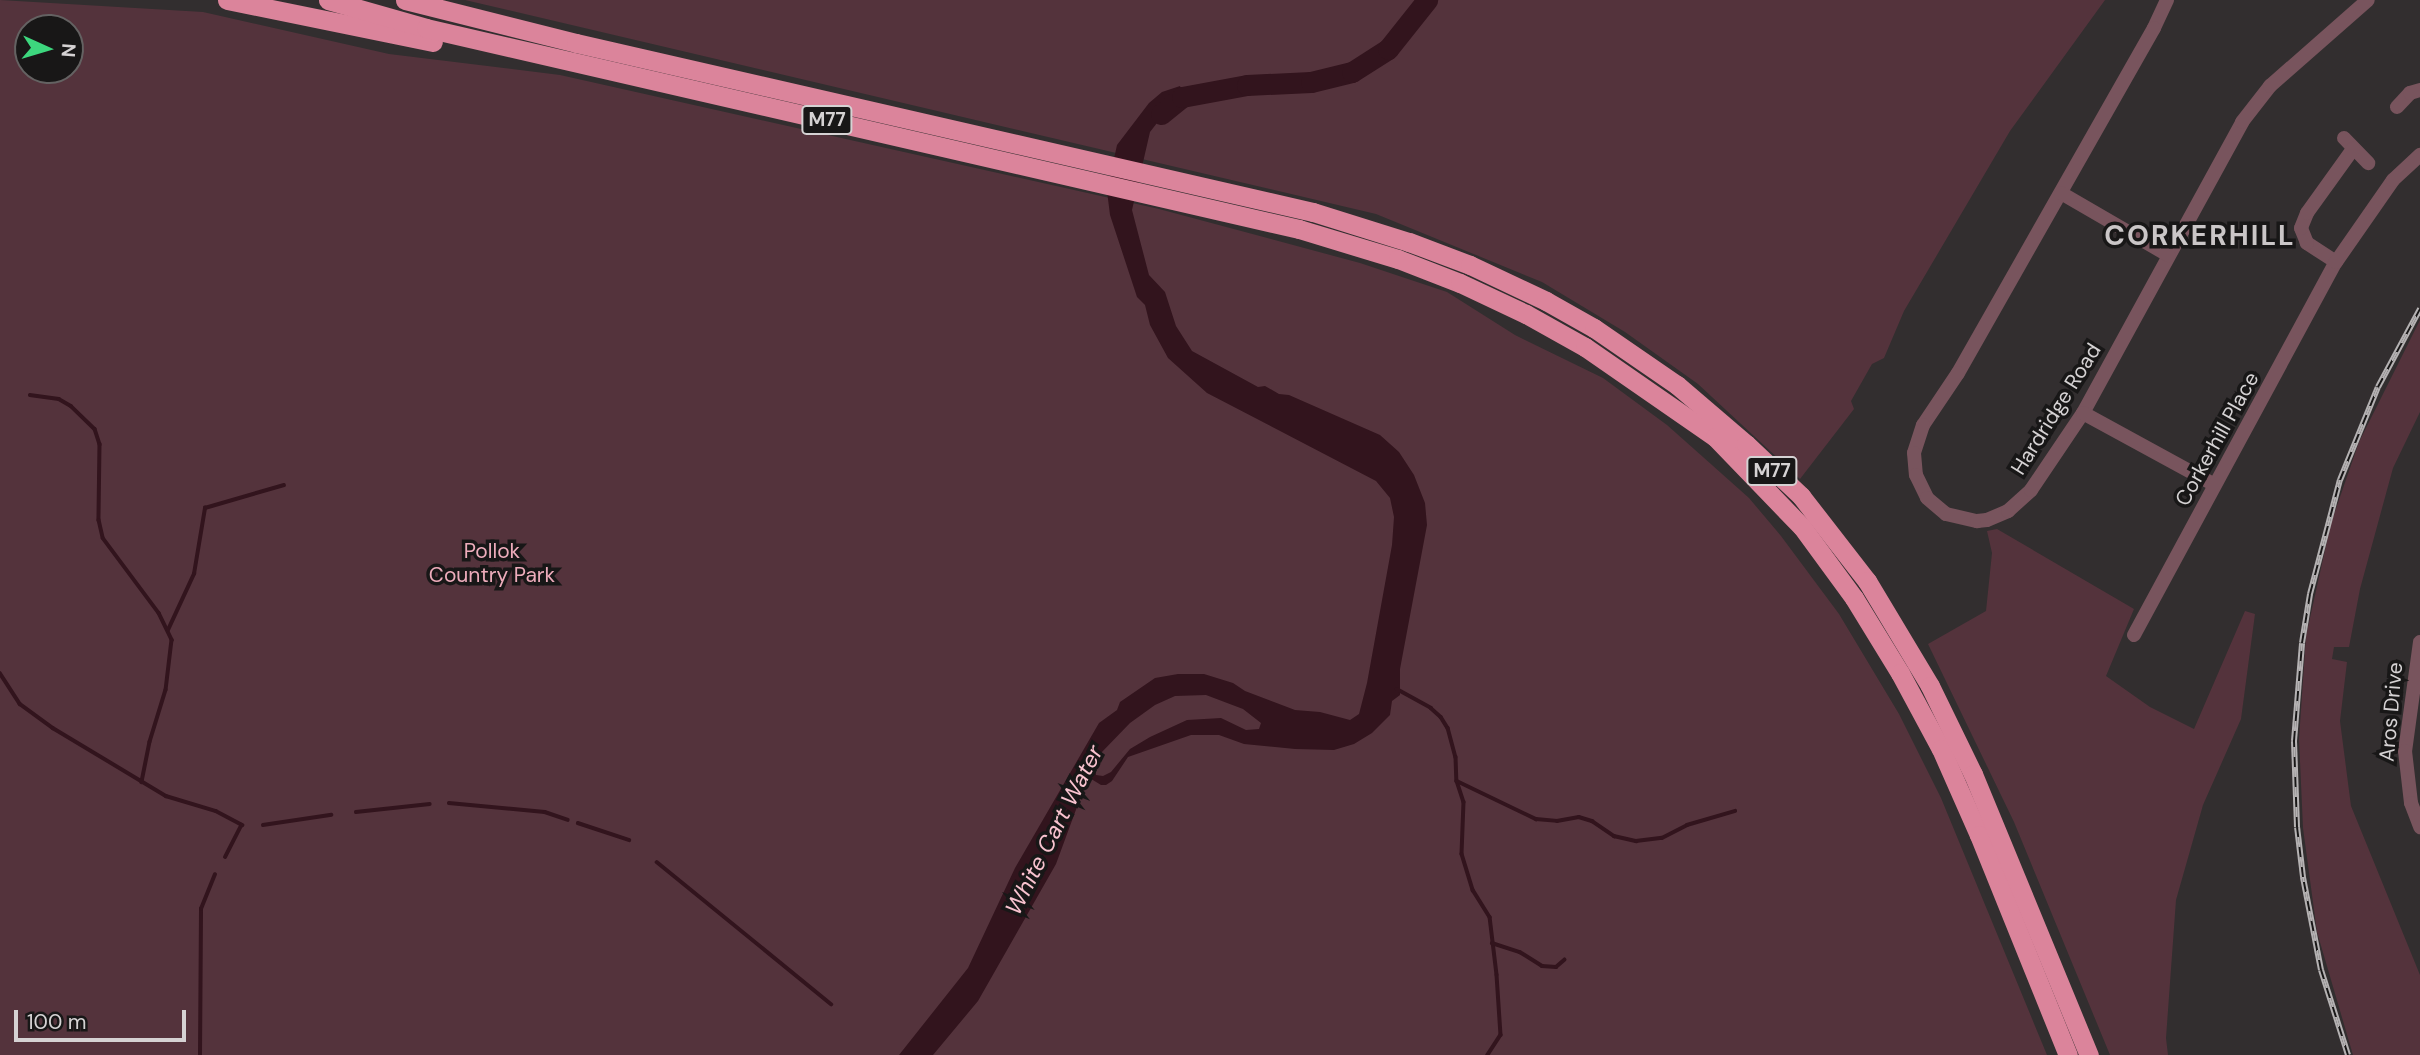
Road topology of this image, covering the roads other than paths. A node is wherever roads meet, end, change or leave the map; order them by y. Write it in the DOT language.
graph roads {
  1 [pos="227,0"];
  2 [pos="328,0"];
  3 [pos="405,0"];
  4 [pos="2167,0"];
  5 [pos="2368,0"];
  6 [pos="576,63"];
  7 [pos="2420,90"];
  8 [pos="2397,107"];
  9 [pos="2420,155"];
  10 [pos="2368,163"];
  11 [pos="2061,193"];
  12 [pos="2168,255"];
  13 [pos="2336,262"];
  14 [pos="2083,413"];
  15 [pos="2215,485"];
  16 [pos="2134,635"];
  17 [pos="2420,642"];
  18 [pos="2420,827"];
  19 [pos="2068,1055"];
  20 [pos="2089,1055"];
  1 -- 6 [label="highway"];
  2 -- 6 [label="highway, M77"];
  3 -- 20 [label="highway, M77"];
  4 -- 11 [label="street, Hardridge Road"];
  5 -- 12 [label="street, Hardridge Road"];
  6 -- 19 [label="highway, M77"];
  7 -- 8 [label="street"];
  9 -- 13 [label="street, Corkerhill Place"];
  10 -- 13 [label="street"];
  11 -- 12 [label="street"];
  11 -- 14 [label="street, Hardridge Road"];
  12 -- 14 [label="street, Hardridge Road"];
  13 -- 15 [label="street, Corkerhill Place"];
  14 -- 15 [label="street"];
  15 -- 16 [label="street, Corkerhill Place"];
  17 -- 18 [label="street, Aros Drive"];
}
